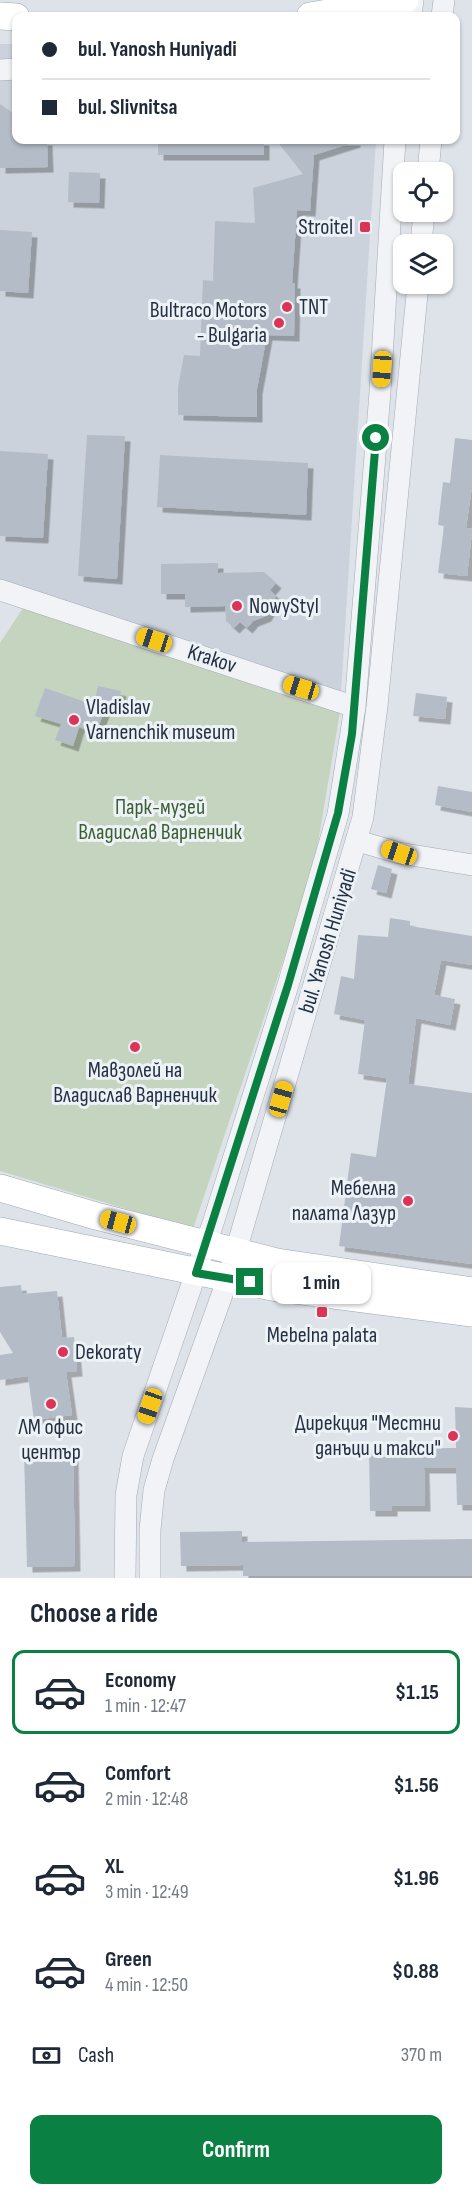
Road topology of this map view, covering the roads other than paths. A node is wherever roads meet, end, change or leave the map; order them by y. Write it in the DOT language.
graph roads {
  1 [pos="405,0"];
  2 [pos="334,12"];
  3 [pos="395,144"];
  4 [pos="431,144"];
  5 [pos="429,162"];
  6 [pos="417,294"];
  7 [pos="0,590"];
  8 [pos="355,707"];
  9 [pos="358,841"];
  10 [pos="472,865"];
  11 [pos="0,1188"];
  12 [pos="0,1231"];
  13 [pos="205,1245"];
  14 [pos="235,1252"];
  15 [pos="196,1273"];
  16 [pos="228,1278"];
  17 [pos="472,1291"];
  18 [pos="472,1313"];
  19 [pos="125,1578"];
  20 [pos="150,1578"];
  1 -- 2 [label="main road"];
  3 -- 8 [label="street, bul. Yanosh Huniyadi"];
  4 -- 5 [label="street"];
  6 -- 9 [label="street, bul. Yanosh Huniyadi"];
  7 -- 8 [label="street, Krakov"];
  8 -- 13 [label="street, bul. Yanosh Huniyadi"];
  9 -- 10 [label="street"];
  9 -- 14 [label="street, bul. Yanosh Huniyadi"];
  11 -- 13 [label="main road"];
  12 -- 15 [label="main road"];
  13 -- 14 [label="main road"];
  13 -- 15 [label="street, bul. Yanosh Huniyadi"];
  14 -- 16 [label="street, bul. Yanosh Huniyadi"];
  14 -- 17 [label="main road"];
  15 -- 16 [label="main road"];
  15 -- 19 [label="street, bul. Yanosh Huniyadi"];
  16 -- 18 [label="main road"];
  16 -- 20 [label="street, bul. Yanosh Huniyadi"];
}
